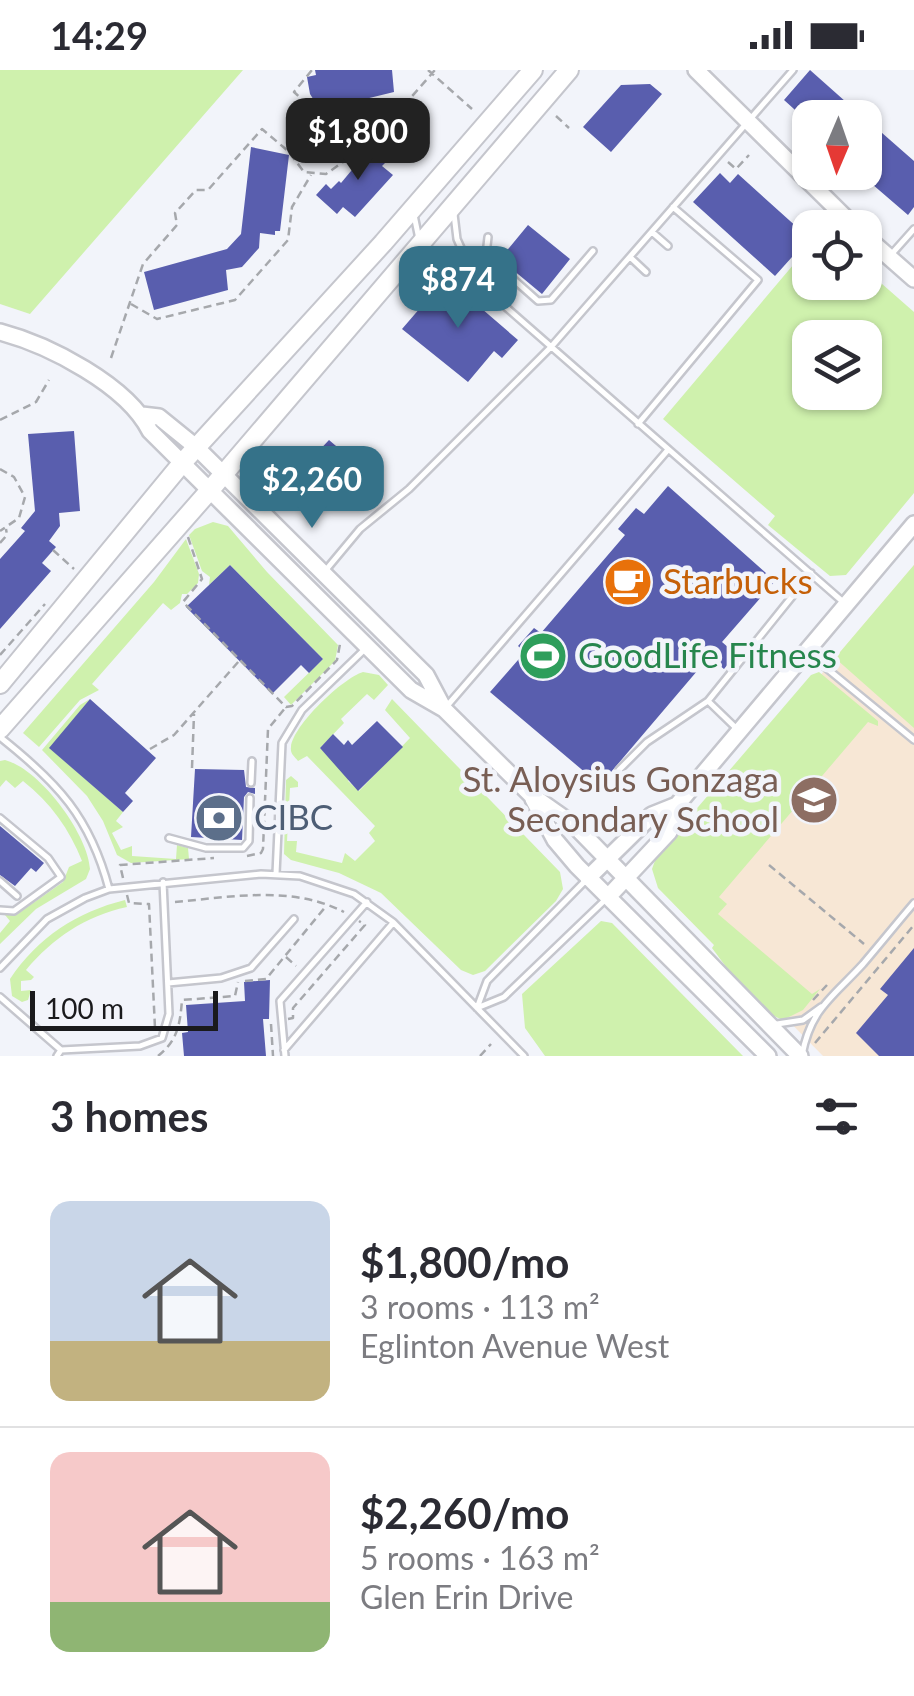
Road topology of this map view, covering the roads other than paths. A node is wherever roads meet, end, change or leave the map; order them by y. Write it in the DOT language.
graph roads {
  1 [pos="533,70"];
  2 [pos="569,70"];
  3 [pos="696,70"];
  4 [pos="792,70"];
  5 [pos="747,122"];
  6 [pos="454,204"];
  7 [pos="414,208"];
  8 [pos="673,208"];
  9 [pos="837,210"];
  10 [pos="914,229"];
  11 [pos="652,232"];
  12 [pos="488,236"];
  13 [pos="420,243"];
  14 [pos="668,246"];
  15 [pos="593,251"];
  16 [pos="882,252"];
  17 [pos="630,257"];
  18 [pos="888,258"];
  19 [pos="646,272"];
  20 [pos="914,280"];
  21 [pos="476,282"];
  22 [pos="0,332"];
  23 [pos="552,347"];
  24 [pos="142,415"];
  25 [pos="638,424"];
  26 [pos="196,447"];
  27 [pos="667,451"];
  28 [pos="182,462"];
  29 [pos="224,474"];
  30 [pos="210,490"];
  31 [pos="914,524"];
  32 [pos="323,573"];
  33 [pos="811,573"];
  34 [pos="846,604"];
  35 [pos="367,647"];
  36 [pos="806,651"];
  37 [pos="0,684"];
  38 [pos="708,701"];
  39 [pos="444,709"];
  40 [pos="0,730"];
  41 [pos="738,731"];
  42 [pos="0,737"];
  43 [pos="914,740"];
  44 [pos="252,761"];
  45 [pos="619,770"];
  46 [pos="251,783"];
  47 [pos="532,795"];
  48 [pos="250,798"];
  49 [pos="677,805"];
  50 [pos="0,818"];
  51 [pos="168,838"];
  52 [pos="607,860"];
  53 [pos="276,874"];
  54 [pos="588,878"];
  55 [pos="626,879"];
  56 [pos="0,881"];
  57 [pos="163,882"];
  58 [pos="109,889"];
  59 [pos="18,896"];
  60 [pos="608,898"];
  61 [pos="367,902"];
  62 [pos="914,903"];
  63 [pos="0,910"];
  64 [pos="294,919"];
  65 [pos="394,922"];
  66 [pos="0,968"];
  67 [pos="168,983"];
  68 [pos="0,997"];
  69 [pos="823,1005"];
  70 [pos="478,1008"];
  71 [pos="769,1024"];
  72 [pos="58,1053"];
  73 [pos="285,1053"];
  74 [pos="805,1053"];
  75 [pos="524,1056"];
  76 [pos="768,1056"];
  1 -- 7 [label="main road"];
  2 -- 6 [label="main road"];
  3 -- 5 [label="street"];
  4 -- 5 [label="lane"];
  5 -- 8 [label="lane"];
  5 -- 9 [label="street"];
  6 -- 13 [label="main road"];
  6 -- 21 [label="lane"];
  7 -- 13 [label="lane"];
  7 -- 26 [label="main road"];
  8 -- 11 [label="lane"];
  8 -- 25 [label="lane"];
  10 -- 18 [label="lane"];
  11 -- 14 [label="lane"];
  11 -- 17 [label="lane"];
  12 -- 15 [label="lane"];
  13 -- 21 [label="lane"];
  13 -- 29 [label="main road"];
  16 -- 18 [label="street"];
  17 -- 19 [label="lane"];
  17 -- 23 [label="lane"];
  18 -- 20 [label="street"];
  21 -- 23 [label="lane"];
  22 -- 24 [label="street"];
  23 -- 25 [label="lane"];
  23 -- 32 [label="lane"];
  24 -- 26 [label="street"];
  24 -- 28 [label="street"];
  25 -- 27 [label="lane"];
  26 -- 28 [label="main road"];
  26 -- 29 [label="street"];
  27 -- 33 [label="lane"];
  27 -- 39 [label="lane"];
  28 -- 30 [label="street"];
  28 -- 37 [label="main road"];
  29 -- 30 [label="main road"];
  29 -- 32 [label="street"];
  30 -- 35 [label="street"];
  30 -- 40 [label="main road"];
  31 -- 34 [label="street"];
  32 -- 39 [label="street"];
  33 -- 34 [label="lane"];
  33 -- 38 [label="lane"];
  34 -- 36 [label="street"];
  35 -- 39 [label="street"];
  35 -- 53 [label="lane"];
  36 -- 41 [label="street"];
  36 -- 43 [label="lane"];
  38 -- 41 [label="lane"];
  38 -- 45 [label="lane"];
  39 -- 47 [label="street"];
  41 -- 49 [label="street"];
  42 -- 58 [label="lane"];
  44 -- 46 [label="lane"];
  47 -- 52 [label="street"];
  47 -- 54 [label="street"];
  48 -- 51 [label="lane"];
  49 -- 52 [label="street"];
  49 -- 55 [label="street"];
  50 -- 63 [label="lane"];
  52 -- 54 [label="street"];
  52 -- 55 [label="street"];
  53 -- 57 [label="lane"];
  53 -- 61 [label="lane"];
  54 -- 60 [label="street"];
  54 -- 70 [label="lane"];
  55 -- 60 [label="street"];
  55 -- 71 [label="street"];
  56 -- 59 [label="lane"];
  57 -- 58 [label="lane"];
  57 -- 67 [label="lane"];
  58 -- 66 [label="lane"];
  60 -- 70 [label="lane"];
  60 -- 76 [label="street"];
  61 -- 65 [label="lane"];
  61 -- 73 [label="lane"];
  62 -- 69 [label="lane"];
  64 -- 67 [label="lane"];
  65 -- 70 [label="lane"];
  65 -- 73 [label="lane"];
  67 -- 72 [label="lane"];
  68 -- 72 [label="lane"];
  69 -- 71 [label="lane"];
  69 -- 74 [label="lane"];
  70 -- 75 [label="lane"];
  71 -- 74 [label="street"];
}
